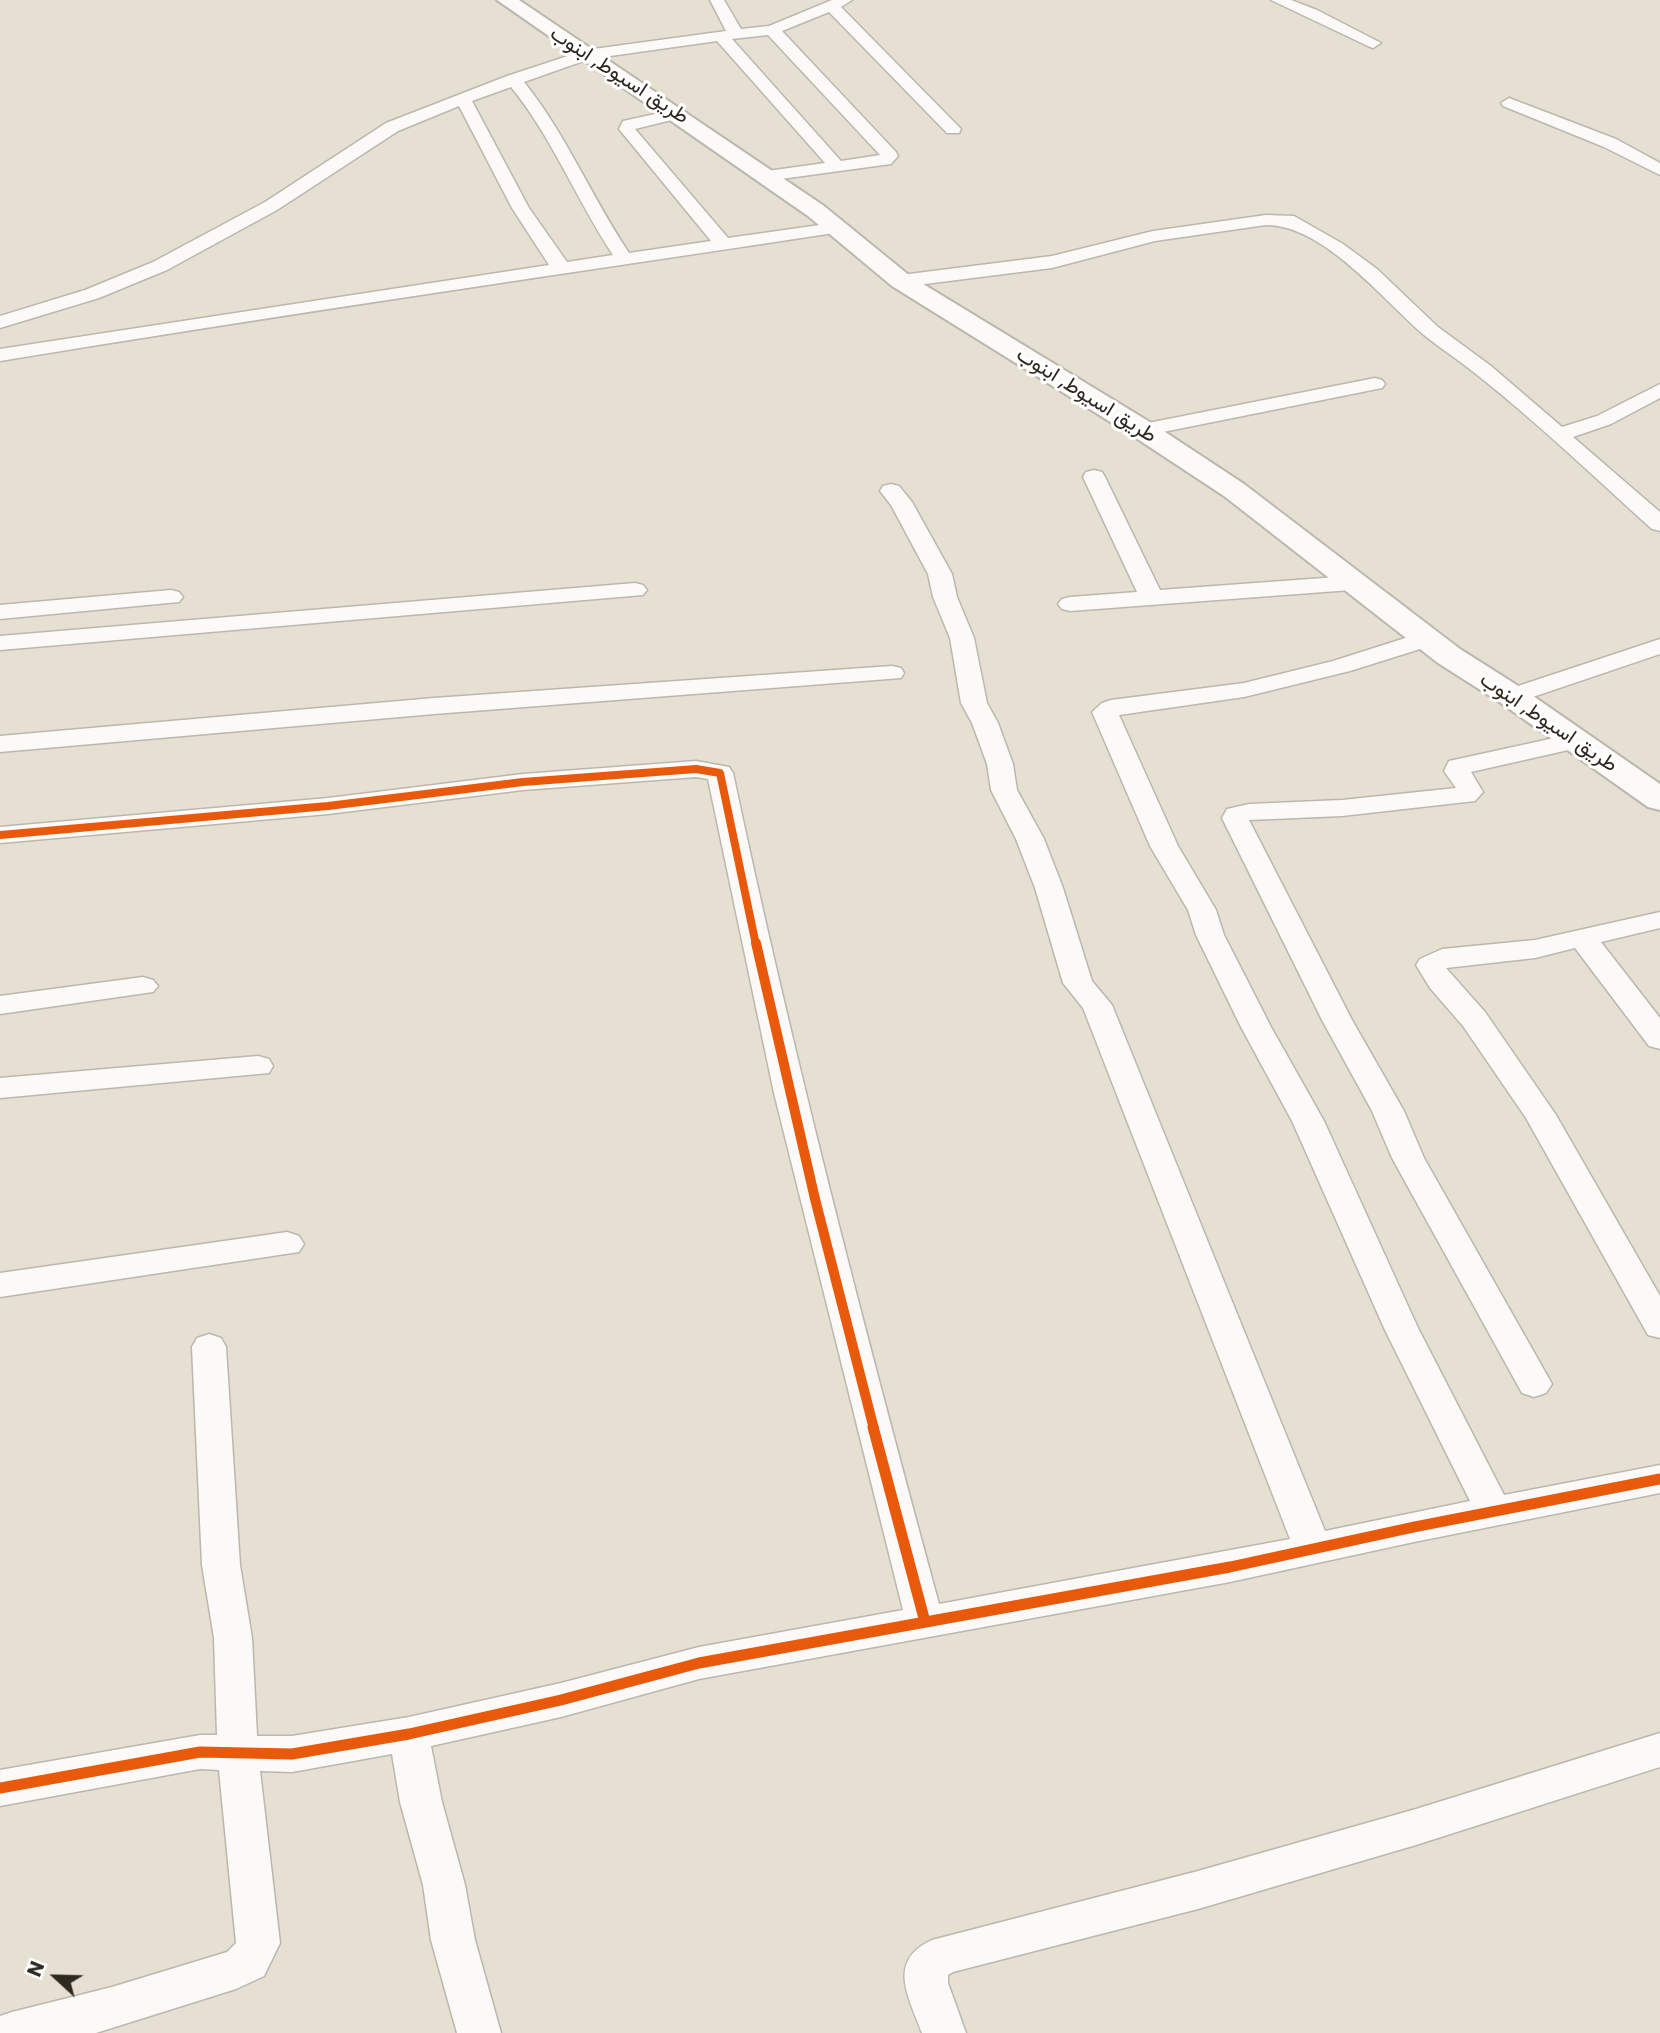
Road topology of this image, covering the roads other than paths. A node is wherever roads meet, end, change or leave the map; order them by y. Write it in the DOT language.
graph roads {
  1 [pos="506,0"];
  2 [pos="717,0"];
  3 [pos="1278,0"];
  4 [pos="840,2"];
  5 [pos="772,30"];
  6 [pos="729,36"];
  7 [pos="1373,43"];
  8 [pos="586,55"];
  9 [pos="513,79"];
  10 [pos="463,99"];
  11 [pos="1509,103"];
  12 [pos="678,114"];
  13 [pos="953,130"];
  14 [pos="836,165"];
  15 [pos="1660,170"];
  16 [pos="766,176"];
  17 [pos="834,228"];
  18 [pos="725,246"];
  19 [pos="625,260"];
  20 [pos="562,268"];
  21 [pos="901,281"];
  22 [pos="0,322"];
  23 [pos="0,355"];
  24 [pos="1375,384"];
  25 [pos="1660,390"];
  26 [pos="1143,430"];
  27 [pos="1559,435"];
  28 [pos="1094,477"];
  29 [pos="891,491"];
  30 [pos="1660,524"];
  31 [pos="1351,583"];
  32 [pos="635,590"];
  33 [pos="171,597"];
  34 [pos="1152,599"];
  35 [pos="1070,604"];
  36 [pos="0,612"];
  37 [pos="1427,639"];
  38 [pos="0,643"];
  39 [pos="1660,646"];
  40 [pos="892,673"];
  41 [pos="1512,696"];
  42 [pos="1577,741"];
  43 [pos="0,744"];
  44 [pos="1660,800"];
  45 [pos="0,835"];
  46 [pos="1660,920"];
  47 [pos="1582,939"];
  48 [pos="143,986"];
  49 [pos="0,1005"];
  50 [pos="1660,1040"];
  51 [pos="258,1066"];
  52 [pos="0,1088"];
  53 [pos="287,1244"];
  54 [pos="0,1285"];
  55 [pos="1660,1326"];
  56 [pos="209,1347"];
  57 [pos="1534,1384"];
  58 [pos="1660,1479"];
  59 [pos="1494,1512"];
  60 [pos="1313,1550"];
  61 [pos="925,1622"];
  62 [pos="409,1734"];
  63 [pos="1660,1750"];
  64 [pos="238,1752"];
  65 [pos="0,1788"];
  66 [pos="12,2033"];
  67 [pos="479,2033"];
  68 [pos="944,2033"];
  1 -- 8 [label="street, طريق اسيوط, ابنوب"];
  2 -- 6 [label="street"];
  3 -- 7 [label="street"];
  4 -- 5 [label="street"];
  4 -- 13 [label="street"];
  5 -- 6 [label="street"];
  5 -- 14 [label="street"];
  6 -- 8 [label="street"];
  6 -- 14 [label="street"];
  8 -- 9 [label="street"];
  8 -- 12 [label="street, طريق اسيوط, ابنوب"];
  9 -- 10 [label="street"];
  9 -- 19 [label="street"];
  10 -- 20 [label="street"];
  10 -- 22 [label="street"];
  11 -- 15 [label="street"];
  12 -- 16 [label="street, طريق اسيوط, ابنوب"];
  12 -- 18 [label="street"];
  14 -- 16 [label="street"];
  16 -- 17 [label="street, طريق اسيوط, ابنوب"];
  17 -- 18 [label="street"];
  17 -- 21 [label="street, طريق اسيوط, ابنوب"];
  18 -- 19 [label="street"];
  19 -- 20 [label="street"];
  20 -- 23 [label="street"];
  21 -- 26 [label="street, طريق اسيوط, ابنوب"];
  21 -- 27 [label="street"];
  24 -- 26 [label="street"];
  25 -- 27 [label="street"];
  26 -- 31 [label="street, طريق اسيوط, ابنوب"];
  27 -- 30 [label="street"];
  28 -- 34 [label="street"];
  29 -- 60 [label="street"];
  31 -- 34 [label="street"];
  31 -- 37 [label="street, طريق اسيوط, ابنوب"];
  32 -- 38 [label="street"];
  33 -- 36 [label="street"];
  34 -- 35 [label="street"];
  37 -- 41 [label="street, طريق اسيوط, ابنوب"];
  37 -- 59 [label="street"];
  39 -- 41 [label="street"];
  40 -- 43 [label="street"];
  41 -- 42 [label="street, طريق اسيوط, ابنوب"];
  42 -- 44 [label="street, طريق اسيوط, ابنوب"];
  42 -- 57 [label="street"];
  45 -- 61 [label="street"];
  46 -- 47 [label="street"];
  47 -- 50 [label="street"];
  47 -- 55 [label="street"];
  48 -- 49 [label="street"];
  51 -- 52 [label="street"];
  53 -- 54 [label="street"];
  56 -- 64 [label="street"];
  58 -- 59 [label="street"];
  59 -- 60 [label="street"];
  60 -- 61 [label="street"];
  61 -- 62 [label="street"];
  62 -- 64 [label="street"];
  62 -- 67 [label="street"];
  63 -- 68 [label="street"];
  64 -- 65 [label="street"];
  64 -- 66 [label="street"];
}
